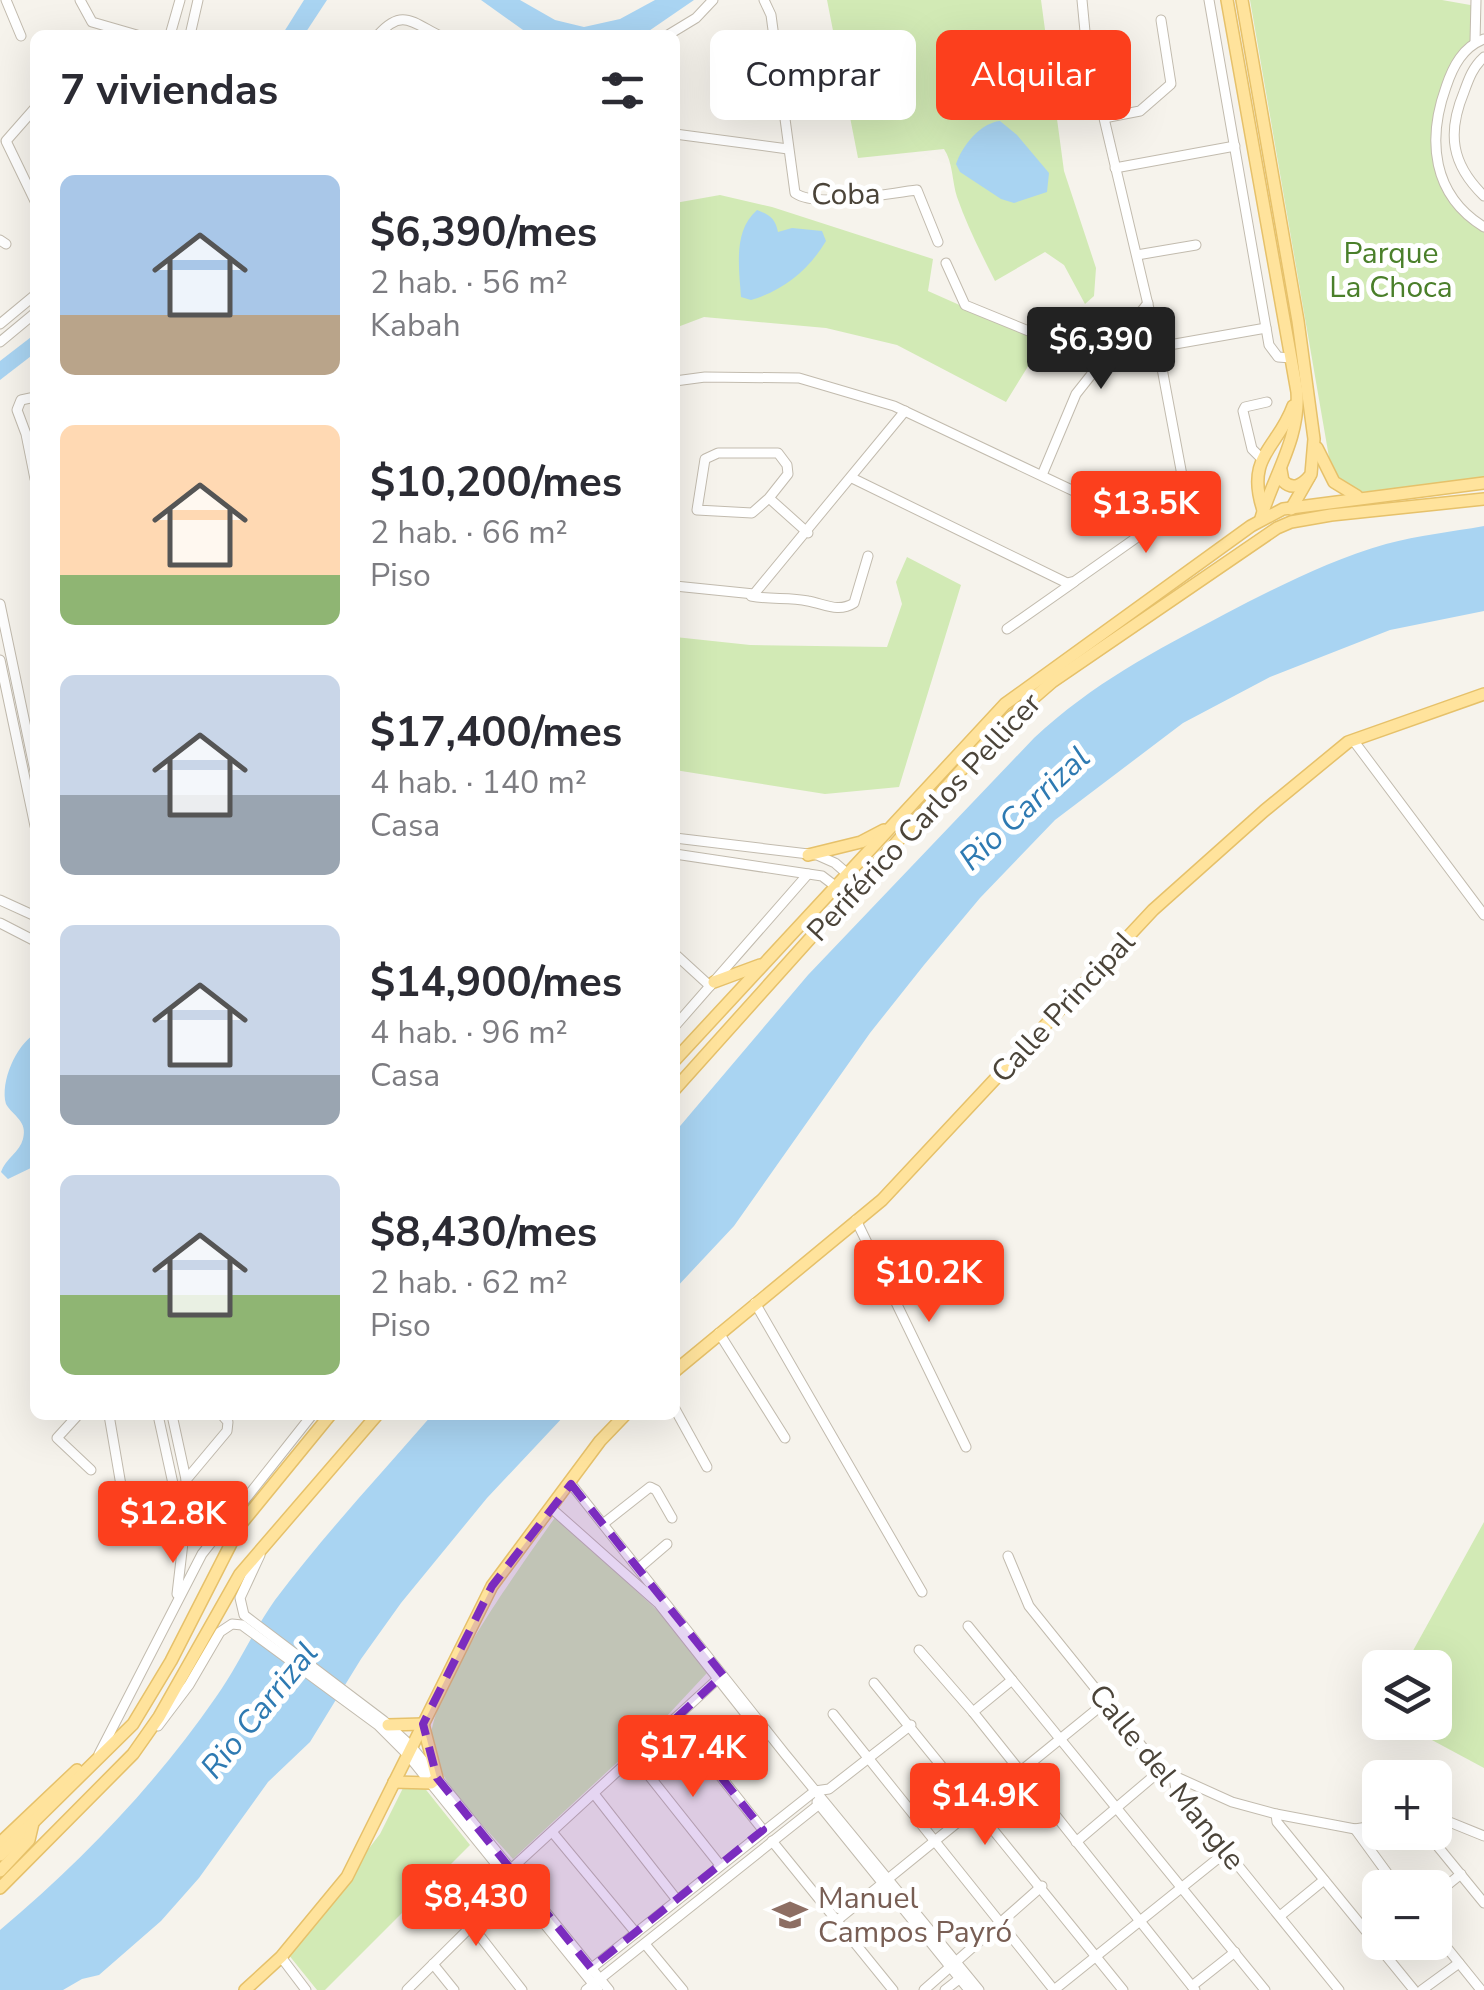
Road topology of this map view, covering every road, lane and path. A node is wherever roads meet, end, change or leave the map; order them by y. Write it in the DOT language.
graph roads {
  1 [pos="6,0"];
  2 [pos="80,0"];
  3 [pos="180,0"];
  4 [pos="198,0"];
  5 [pos="713,0"];
  6 [pos="764,0"];
  7 [pos="1082,0"];
  8 [pos="1209,0"];
  9 [pos="1227,0"];
  10 [pos="1242,0"];
  11 [pos="1476,0"];
  12 [pos="1480,18"];
  13 [pos="1160,20"];
  14 [pos="119,30"];
  15 [pos="171,30"];
  16 [pos="191,30"];
  17 [pos="383,30"];
  18 [pos="428,30"];
  19 [pos="676,30"];
  20 [pos="1085,30"];
  21 [pos="21,36"];
  22 [pos="1480,40"];
  23 [pos="1484,57"];
  24 [pos="30,113"];
  25 [pos="1131,113"];
  26 [pos="1104,120"];
  27 [pos="680,135"];
  28 [pos="3,141"];
  29 [pos="1234,146"];
  30 [pos="788,149"];
  31 [pos="1116,168"];
  32 [pos="30,190"];
  33 [pos="1484,196"];
  34 [pos="1484,227"];
  35 [pos="938,242"];
  36 [pos="1196,245"];
  37 [pos="1137,256"];
  38 [pos="946,263"];
  39 [pos="30,299"];
  40 [pos="1148,302"];
  41 [pos="0,307"];
  42 [pos="12,315"];
  43 [pos="30,317"];
  44 [pos="0,324"];
  45 [pos="1266,328"];
  46 [pos="0,342"];
  47 [pos="1158,347"];
  48 [pos="1112,348"];
  49 [pos="1291,358"];
  50 [pos="680,380"];
  51 [pos="1297,392"];
  52 [pos="30,398"];
  53 [pos="1267,402"];
  54 [pos="905,411"];
  55 [pos="30,427"];
  56 [pos="26,434"];
  57 [pos="1314,439"];
  58 [pos="30,454"];
  59 [pos="1262,459"];
  60 [pos="1281,466"];
  61 [pos="1311,474"];
  62 [pos="1042,475"];
  63 [pos="852,478"];
  64 [pos="1484,482"];
  65 [pos="769,498"];
  66 [pos="1362,498"];
  67 [pos="1484,499"];
  68 [pos="1293,507"];
  69 [pos="1273,513"];
  70 [pos="1152,528"];
  71 [pos="808,533"];
  72 [pos="868,556"];
  73 [pos="1076,582"];
  74 [pos="680,587"];
  75 [pos="748,596"];
  76 [pos="0,604"];
  77 [pos="1007,630"];
  78 [pos="0,660"];
  79 [pos="1484,694"];
  80 [pos="1353,740"];
  81 [pos="30,746"];
  82 [pos="30,802"];
  83 [pos="892,826"];
  84 [pos="680,839"];
  85 [pos="680,855"];
  86 [pos="808,855"];
  87 [pos="808,874"];
  88 [pos="847,874"];
  89 [pos="858,883"];
  90 [pos="836,885"];
  91 [pos="847,895"];
  92 [pos="0,900"];
  93 [pos="30,914"];
  94 [pos="1484,915"];
  95 [pos="0,923"];
  96 [pos="30,938"];
  97 [pos="680,958"];
  98 [pos="764,963"];
  99 [pos="712,984"];
  100 [pos="680,1020"];
  101 [pos="680,1055"];
  102 [pos="680,1083"];
  103 [pos="856,1220"];
  104 [pos="755,1303"];
  105 [pos="720,1333"];
  106 [pos="680,1367"];
  107 [pos="680,1417"];
  108 [pos="73,1420"];
  109 [pos="110,1420"];
  110 [pos="159,1420"];
  111 [pos="173,1420"];
  112 [pos="226,1420"];
  113 [pos="307,1420"];
  114 [pos="326,1420"];
  115 [pos="373,1420"];
  116 [pos="620,1420"];
  117 [pos="786,1438"];
  118 [pos="966,1446"];
  119 [pos="707,1467"];
  120 [pos="91,1470"];
  121 [pos="186,1480"];
  122 [pos="571,1484"];
  123 [pos="123,1497"];
  124 [pos="552,1508"];
  125 [pos="672,1518"];
  126 [pos="603,1524"];
  127 [pos="271,1535"];
  128 [pos="209,1544"];
  129 [pos="667,1544"];
  130 [pos="1008,1556"];
  131 [pos="639,1568"];
  132 [pos="922,1592"];
  133 [pos="174,1609"];
  134 [pos="244,1622"];
  135 [pos="968,1626"];
  136 [pos="919,1650"];
  137 [pos="720,1677"];
  138 [pos="1012,1680"];
  139 [pos="874,1683"];
  140 [pos="1107,1701"];
  141 [pos="973,1712"];
  142 [pos="833,1714"];
  143 [pos="675,1719"];
  144 [pos="384,1724"];
  145 [pos="423,1724"];
  146 [pos="911,1726"];
  147 [pos="1062,1738"];
  148 [pos="409,1750"];
  149 [pos="133,1754"];
  150 [pos="97,1758"];
  151 [pos="635,1758"];
  152 [pos="870,1760"];
  153 [pos="86,1768"];
  154 [pos="1161,1770"];
  155 [pos="1021,1771"];
  156 [pos="1174,1778"];
  157 [pos="434,1780"];
  158 [pos="394,1782"];
  159 [pos="829,1789"];
  160 [pos="813,1792"];
  161 [pos="596,1794"];
  162 [pos="822,1803"];
  163 [pos="977,1807"];
  164 [pos="1117,1808"];
  165 [pos="1276,1814"];
  166 [pos="34,1822"];
  167 [pos="1452,1822"];
  168 [pos="1362,1827"];
  169 [pos="1355,1828"];
  170 [pos="763,1830"];
  171 [pos="553,1833"];
  172 [pos="1484,1836"];
  173 [pos="772,1841"];
  174 [pos="935,1841"];
  175 [pos="1076,1842"];
  176 [pos="0,1843"];
  177 [pos="1441,1850"];
  178 [pos="1226,1852"];
  179 [pos="0,1855"];
  180 [pos="720,1866"];
  181 [pos="0,1870"];
  182 [pos="510,1870"];
  183 [pos="1385,1870"];
  184 [pos="1461,1874"];
  185 [pos="1324,1880"];
  186 [pos="1452,1881"];
  187 [pos="885,1882"];
  188 [pos="515,1883"];
  189 [pos="1042,1886"];
  190 [pos="1182,1887"];
  191 [pos="0,1888"];
  192 [pos="677,1900"];
  193 [pos="1484,1902"];
  194 [pos="1280,1916"];
  195 [pos="1000,1921"];
  196 [pos="836,1922"];
  197 [pos="1140,1923"];
  198 [pos="472,1926"];
  199 [pos="636,1933"];
  200 [pos="645,1944"];
  201 [pos="1235,1952"];
  202 [pos="1452,1954"];
  203 [pos="1096,1956"];
  204 [pos="281,1957"];
  205 [pos="1459,1963"];
  206 [pos="433,1964"];
  207 [pos="953,1964"];
  208 [pos="588,1970"];
  209 [pos="962,1976"];
  210 [pos="594,1986"];
  211 [pos="1194,1988"];
  212 [pos="244,1990"];
  213 [pos="306,1990"];
  214 [pos="406,1990"];
  215 [pos="454,1990"];
  216 [pos="522,1990"];
  217 [pos="609,1990"];
  218 [pos="683,1990"];
  219 [pos="893,1990"];
  220 [pos="924,1990"];
  221 [pos="946,1990"];
  222 [pos="968,1990"];
  223 [pos="979,1990"];
  224 [pos="1054,1990"];
  225 [pos="1124,1990"];
  226 [pos="1265,1990"];
  227 [pos="1339,1990"];
  228 [pos="1414,1990"];
  229 [pos="1422,1990"];
  230 [pos="1481,1990"];
  1 -- 21 [label="street"];
  2 -- 14 [label="street"];
  3 -- 15 [label="street"];
  4 -- 16 [label="street"];
  5 -- 19 [label="street"];
  6 -- 30 [label="street, Coba"];
  7 -- 20 [label="street"];
  8 -- 29 [label="street"];
  9 -- 49 [label="main road"];
  10 -- 57 [label="main road"];
  11 -- 12 [label="street"];
  12 -- 22 [label="street"];
  13 -- 25 [label="street"];
  17 -- 18 [label="street"];
  22 -- 34 [label="street"];
  23 -- 33 [label="street"];
  24 -- 28 [label="street"];
  26 -- 31 [label="street"];
  27 -- 30 [label="street"];
  28 -- 32 [label="street"];
  29 -- 31 [label="street"];
  29 -- 45 [label="street"];
  30 -- 35 [label="street, Coba"];
  31 -- 37 [label="street"];
  36 -- 37 [label="street"];
  37 -- 40 [label="street"];
  38 -- 48 [label="street"];
  39 -- 42 [label="street"];
  40 -- 47 [label="street"];
  40 -- 48 [label="street"];
  41 -- 42 [label="street"];
  42 -- 44 [label="street"];
  43 -- 46 [label="street"];
  45 -- 47 [label="street"];
  45 -- 49 [label="street"];
  47 -- 70 [label="street"];
  48 -- 62 [label="street"];
  49 -- 51 [label="main road"];
  50 -- 54 [label="street"];
  51 -- 59 [label="main road"];
  51 -- 60 [label="main road"];
  52 -- 56 [label="street"];
  53 -- 59 [label="street"];
  54 -- 62 [label="street"];
  54 -- 63 [label="street"];
  55 -- 56 [label="street"];
  56 -- 58 [label="street"];
  57 -- 61 [label="main road"];
  57 -- 66 [label="main road"];
  59 -- 69 [label="main road"];
  60 -- 61 [label="main road"];
  60 -- 69 [label="main road"];
  61 -- 68 [label="main road"];
  62 -- 70 [label="street"];
  63 -- 71 [label="street"];
  63 -- 73 [label="street"];
  64 -- 66 [label="main road"];
  65 -- 65 [label="street"];
  65 -- 71 [label="street"];
  66 -- 68 [label="main road"];
  67 -- 69 [label="main road, Periférico Carlos Pellicer"];
  68 -- 69 [label="main road"];
  69 -- 83 [label="main road"];
  69 -- 89 [label="main road, Periférico Carlos Pellicer"];
  70 -- 73 [label="street"];
  71 -- 75 [label="street"];
  72 -- 75 [label="street"];
  73 -- 77 [label="street"];
  74 -- 75 [label="street"];
  76 -- 81 [label="street"];
  78 -- 82 [label="street"];
  79 -- 80 [label="main road, Calle Principal"];
  80 -- 94 [label="street"];
  80 -- 103 [label="main road, Calle Principal"];
  83 -- 86 [label="main road"];
  83 -- 88 [label="main road"];
  84 -- 86 [label="street"];
  85 -- 87 [label="street"];
  86 -- 88 [label="street"];
  87 -- 90 [label="street"];
  87 -- 99 [label="street"];
  88 -- 89 [label="street"];
  88 -- 90 [label="main road"];
  89 -- 91 [label="main road, Periférico Carlos Pellicer"];
  90 -- 91 [label="street"];
  90 -- 98 [label="main road"];
  91 -- 102 [label="main road, Periférico Carlos Pellicer"];
  92 -- 93 [label="street"];
  95 -- 96 [label="street"];
  97 -- 99 [label="street"];
  98 -- 99 [label="main road"];
  98 -- 101 [label="main road"];
  99 -- 100 [label="street"];
  103 -- 104 [label="main road, Calle Principal"];
  103 -- 118 [label="street"];
  104 -- 105 [label="main road, Calle Principal"];
  104 -- 132 [label="street"];
  105 -- 106 [label="main road, Calle Principal"];
  105 -- 117 [label="street"];
  107 -- 119 [label="street"];
  108 -- 120 [label="street"];
  109 -- 123 [label="street"];
  110 -- 133 [label="street"];
  111 -- 121 [label="street"];
  112 -- 121 [label="street"];
  113 -- 128 [label="street"];
  114 -- 150 [label="main road"];
  115 -- 127 [label="main road"];
  116 -- 122 [label="main road"];
  121 -- 128 [label="street"];
  122 -- 124 [label="main road"];
  122 -- 126 [label="street"];
  124 -- 137 [label="street"];
  124 -- 145 [label="main road"];
  125 -- 126 [label="street"];
  126 -- 131 [label="street"];
  127 -- 134 [label="street"];
  127 -- 149 [label="main road"];
  128 -- 133 [label="street"];
  129 -- 131 [label="street"];
  130 -- 140 [label="street, Calle del Mangle"];
  131 -- 137 [label="street"];
  133 -- 150 [label="street"];
  134 -- 144 [label="street"];
  134 -- 149 [label="street"];
  135 -- 138 [label="street"];
  136 -- 141 [label="street"];
  137 -- 143 [label="street"];
  137 -- 160 [label="street"];
  138 -- 141 [label="street"];
  138 -- 147 [label="street"];
  139 -- 146 [label="street"];
  140 -- 147 [label="street"];
  140 -- 154 [label="street, Calle del Mangle"];
  141 -- 155 [label="street"];
  142 -- 152 [label="street"];
  143 -- 151 [label="street"];
  143 -- 170 [label="street"];
  144 -- 145 [label="main road"];
  144 -- 148 [label="street"];
  145 -- 148 [label="main road"];
  145 -- 157 [label="main road"];
  146 -- 152 [label="street"];
  146 -- 163 [label="street"];
  147 -- 155 [label="street"];
  147 -- 164 [label="street"];
  148 -- 157 [label="street"];
  148 -- 158 [label="main road"];
  149 -- 191 [label="main road"];
  150 -- 153 [label="main road"];
  151 -- 161 [label="street"];
  151 -- 180 [label="street"];
  152 -- 159 [label="street"];
  152 -- 174 [label="street"];
  153 -- 166 [label="main road"];
  153 -- 176 [label="main road"];
  154 -- 156 [label="street, Calle del Mangle"];
  154 -- 164 [label="street"];
  155 -- 163 [label="street"];
  155 -- 175 [label="street"];
  156 -- 165 [label="street"];
  156 -- 178 [label="street, Calle del Mangle"];
  157 -- 158 [label="main road"];
  157 -- 182 [label="street"];
  157 -- 188 [label="street"];
  158 -- 204 [label="main road"];
  159 -- 160 [label="street"];
  159 -- 162 [label="street"];
  160 -- 162 [label="street"];
  160 -- 170 [label="street"];
  161 -- 171 [label="street"];
  161 -- 192 [label="street"];
  162 -- 173 [label="street"];
  162 -- 187 [label="street"];
  163 -- 174 [label="street"];
  163 -- 189 [label="street"];
  164 -- 175 [label="street"];
  164 -- 190 [label="street"];
  165 -- 169 [label="street"];
  165 -- 185 [label="street"];
  166 -- 179 [label="main road"];
  166 -- 181 [label="main road"];
  167 -- 172 [label="street"];
  168 -- 169 [label="street"];
  169 -- 183 [label="street"];
  170 -- 180 [label="street"];
  171 -- 182 [label="street"];
  171 -- 199 [label="street"];
  173 -- 196 [label="street"];
  173 -- 200 [label="street"];
  174 -- 187 [label="street"];
  174 -- 195 [label="street"];
  175 -- 197 [label="street"];
  177 -- 184 [label="street"];
  178 -- 190 [label="street"];
  178 -- 194 [label="street, Calle del Mangle"];
  180 -- 192 [label="street"];
  182 -- 188 [label="street"];
  184 -- 186 [label="street"];
  184 -- 193 [label="street"];
  185 -- 194 [label="street"];
  185 -- 228 [label="street"];
  187 -- 196 [label="street"];
  187 -- 207 [label="street"];
  188 -- 198 [label="street"];
  188 -- 208 [label="street"];
  189 -- 195 [label="street"];
  189 -- 203 [label="street"];
  190 -- 197 [label="street"];
  190 -- 201 [label="street"];
  192 -- 199 [label="street"];
  194 -- 227 [label="street, Calle del Mangle"];
  195 -- 207 [label="street"];
  195 -- 224 [label="street"];
  196 -- 219 [label="street"];
  197 -- 203 [label="street"];
  197 -- 211 [label="street"];
  198 -- 206 [label="street"];
  198 -- 216 [label="street"];
  199 -- 208 [label="street"];
  200 -- 210 [label="street"];
  200 -- 218 [label="street"];
  201 -- 211 [label="street"];
  201 -- 226 [label="street"];
  202 -- 205 [label="street"];
  203 -- 224 [label="street"];
  203 -- 225 [label="street"];
  204 -- 212 [label="main road"];
  204 -- 213 [label="street"];
  205 -- 229 [label="street"];
  205 -- 230 [label="street"];
  206 -- 214 [label="street"];
  206 -- 215 [label="street"];
  207 -- 209 [label="street"];
  207 -- 220 [label="street"];
  208 -- 210 [label="street"];
  209 -- 221 [label="street"];
  209 -- 222 [label="street"];
  209 -- 223 [label="street"];
  210 -- 217 [label="street"];
}
